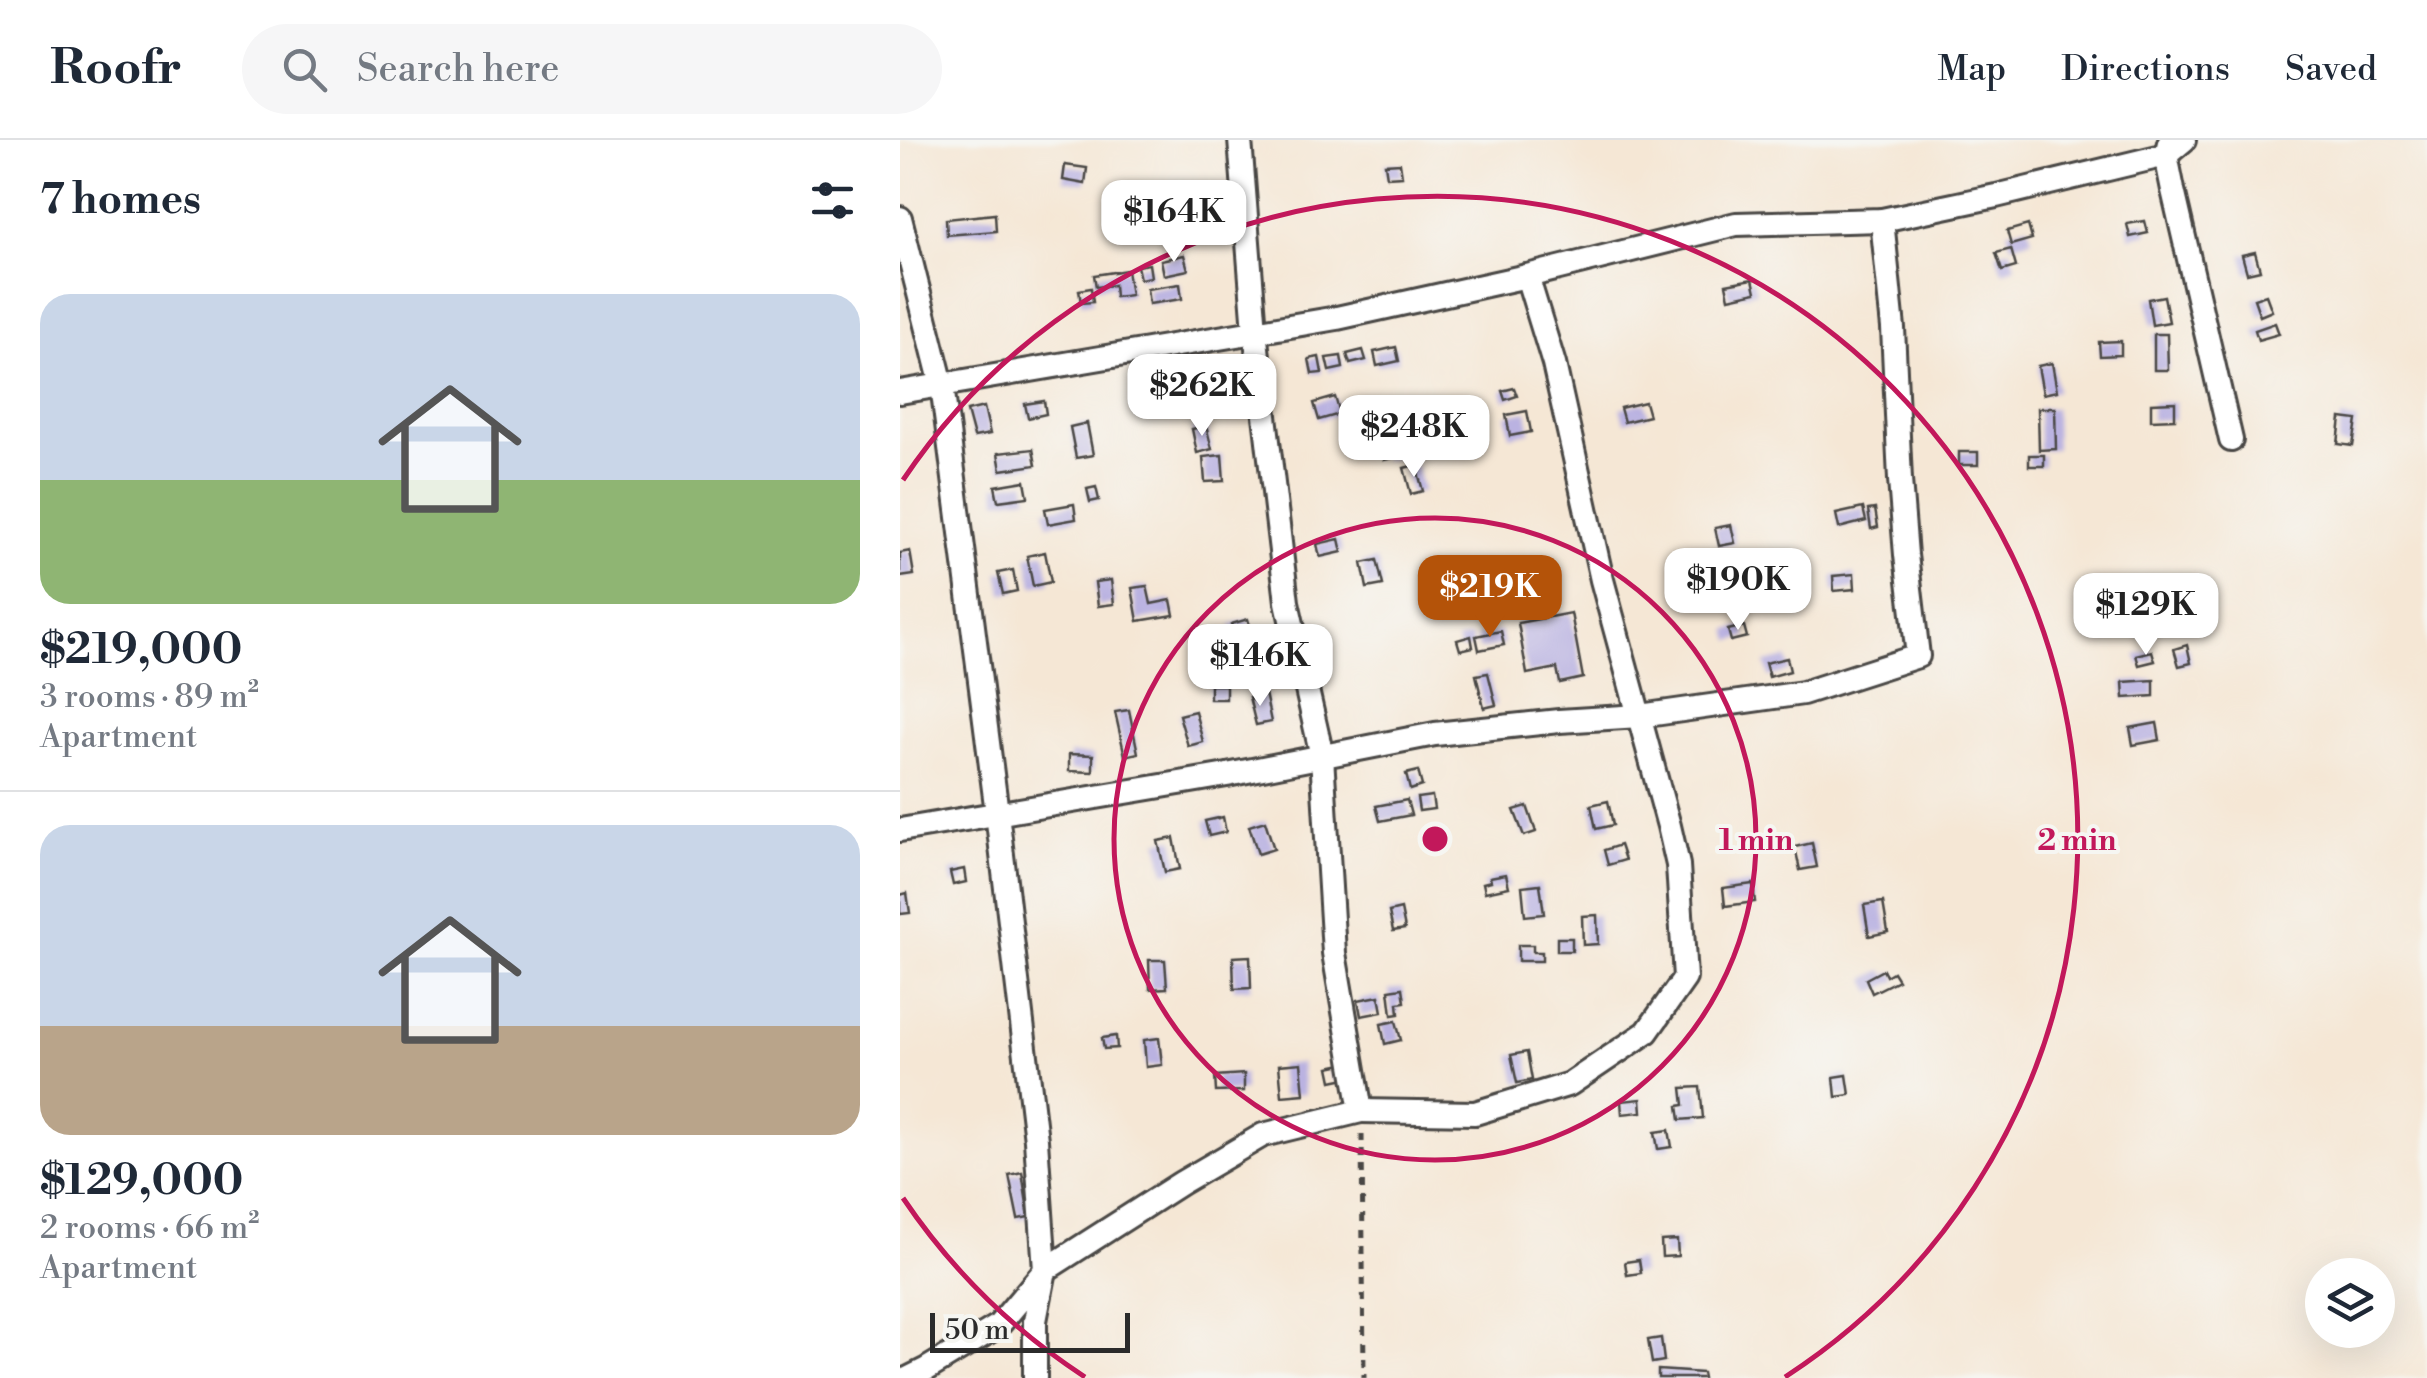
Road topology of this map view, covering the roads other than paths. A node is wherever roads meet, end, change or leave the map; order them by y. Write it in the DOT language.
graph roads {
  1 [pos="1240,140"];
  2 [pos="2173,145"];
  3 [pos="900,218"];
  4 [pos="1882,220"];
  5 [pos="1526,276"];
  6 [pos="1255,332"];
  7 [pos="942,385"];
  8 [pos="900,392"];
  9 [pos="2230,440"];
  10 [pos="1640,716"];
  11 [pos="1322,756"];
  12 [pos="997,813"];
  13 [pos="900,830"];
  14 [pos="1361,1110"];
  15 [pos="1046,1270"];
  16 [pos="909,1378"];
  17 [pos="1034,1378"];
  1 -- 6 [label="street"];
  2 -- 4 [label="street"];
  2 -- 9 [label="street"];
  3 -- 7 [label="street"];
  4 -- 5 [label="street"];
  4 -- 10 [label="street"];
  5 -- 6 [label="street"];
  5 -- 10 [label="street"];
  6 -- 7 [label="street"];
  6 -- 11 [label="street"];
  7 -- 8 [label="street"];
  7 -- 12 [label="street"];
  10 -- 11 [label="street"];
  10 -- 14 [label="street"];
  11 -- 12 [label="street"];
  11 -- 14 [label="street"];
  12 -- 13 [label="street"];
  12 -- 15 [label="street"];
  14 -- 15 [label="street"];
  15 -- 16 [label="street"];
  15 -- 17 [label="street"];
}
